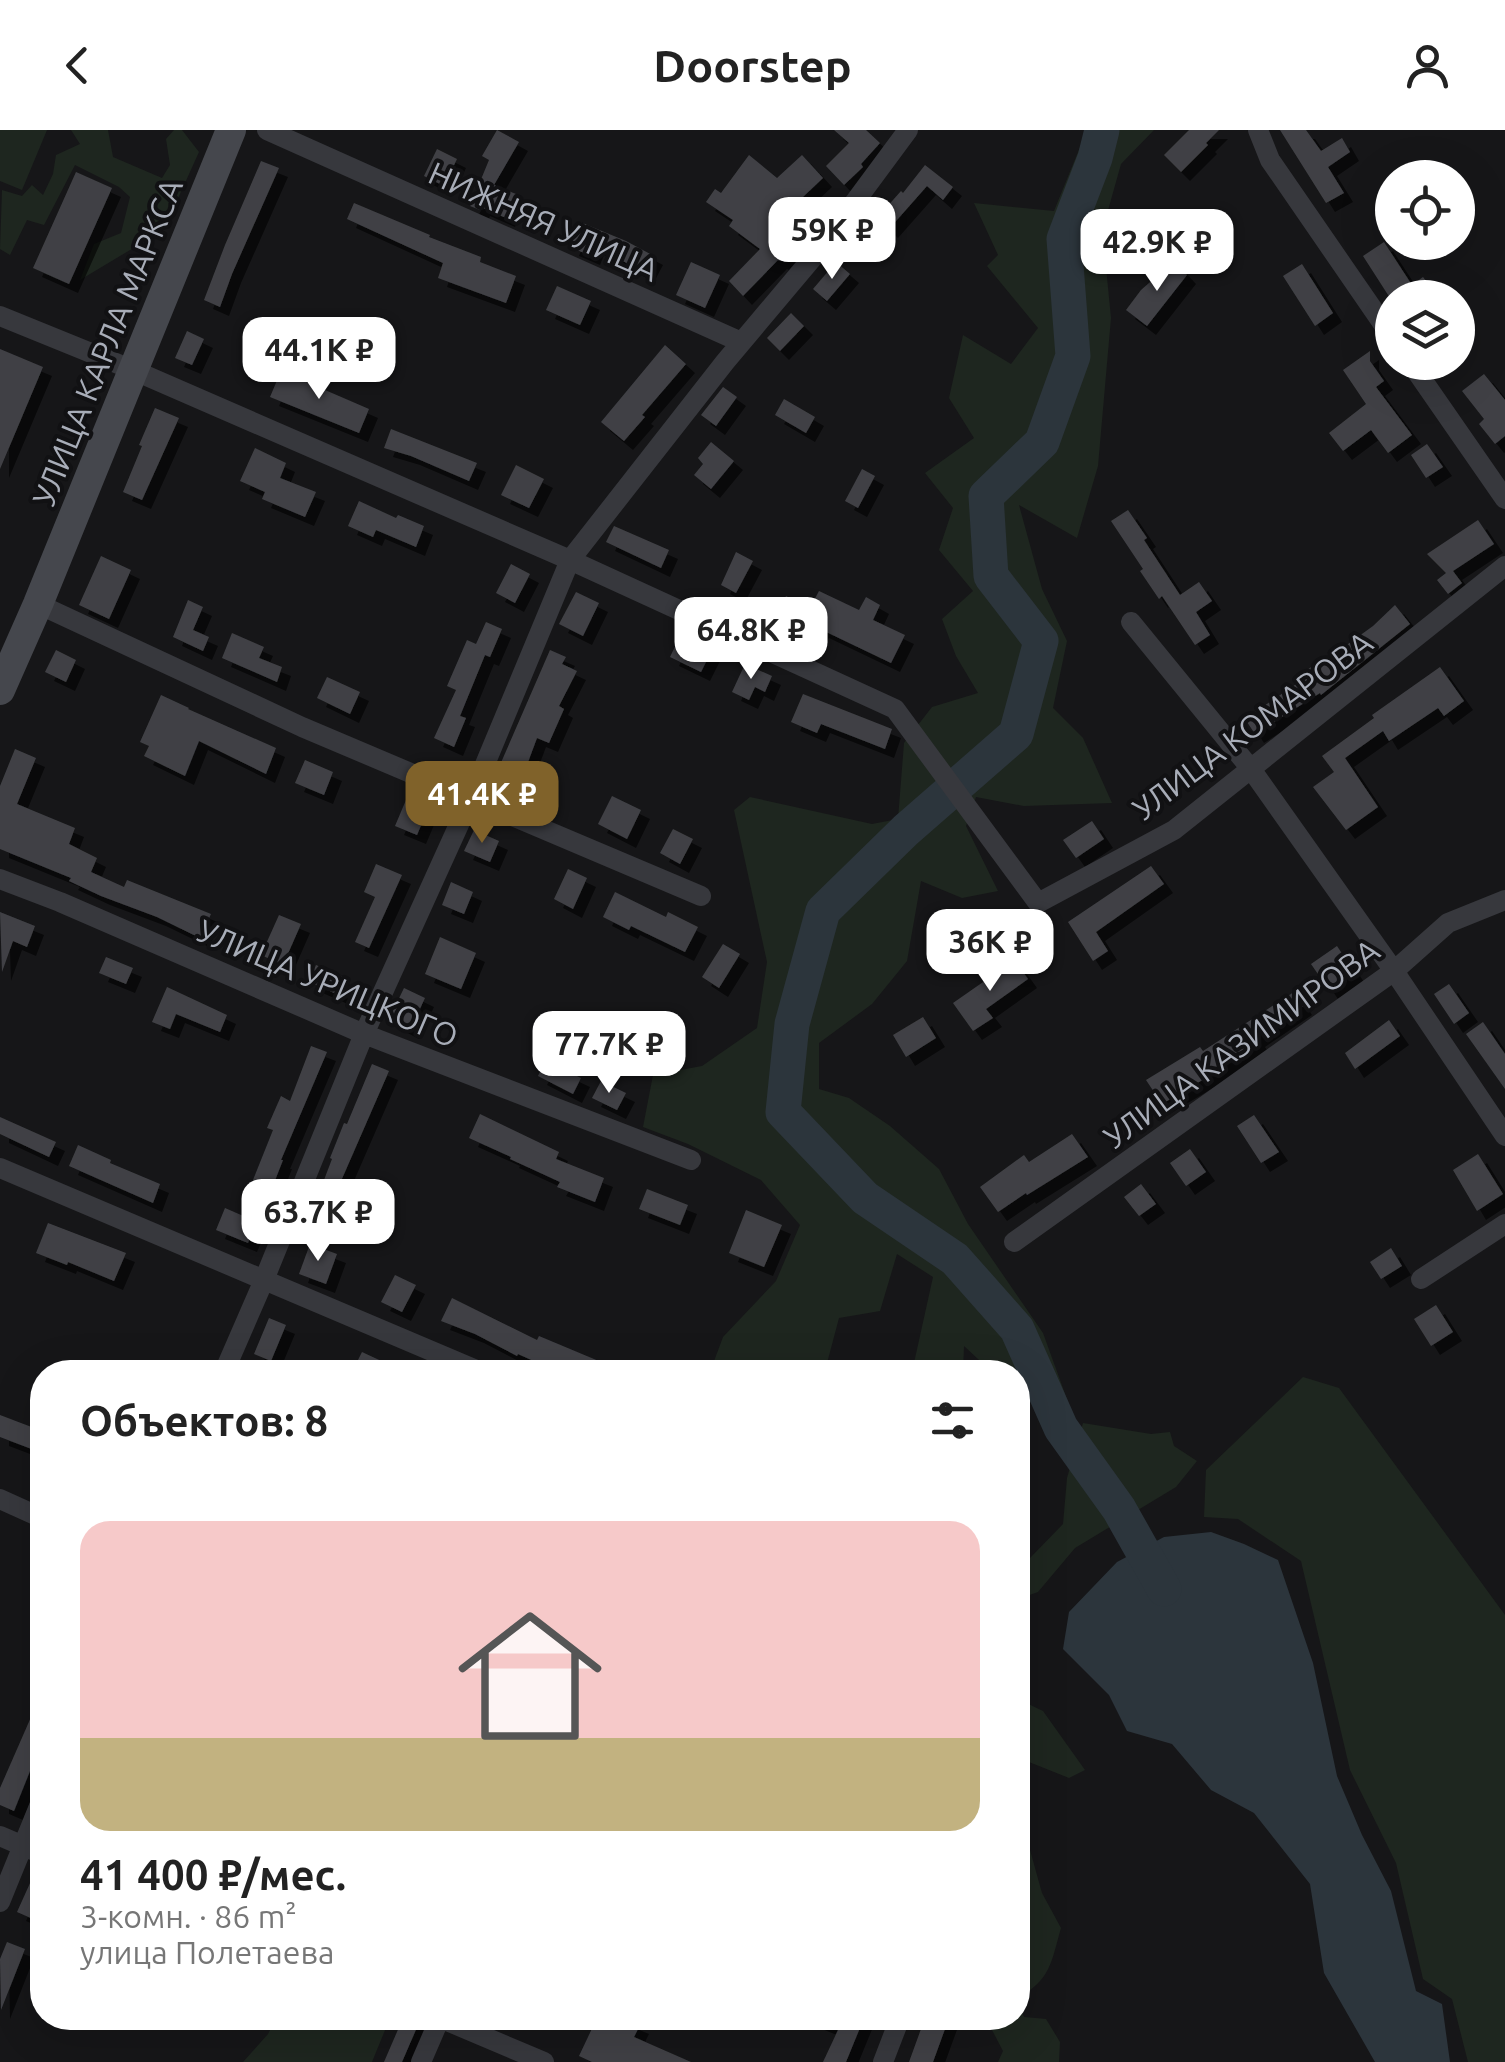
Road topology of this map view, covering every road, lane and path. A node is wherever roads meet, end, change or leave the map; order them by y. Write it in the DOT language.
graph roads {
  1 [pos="232,130"];
  2 [pos="267,130"];
  3 [pos="908,130"];
  4 [pos="1258,130"];
  5 [pos="1375,312"];
  6 [pos="0,316"];
  7 [pos="741,342"];
  8 [pos="133,370"];
  9 [pos="1422,380"];
  10 [pos="1505,499"];
  11 [pos="570,560"];
  12 [pos="1505,566"];
  13 [pos="38,604"];
  14 [pos="1131,622"];
  15 [pos="0,690"];
  16 [pos="1251,769"];
  17 [pos="471,798"];
  18 [pos="0,879"];
  19 [pos="701,896"];
  20 [pos="1505,900"];
  21 [pos="1394,971"];
  22 [pos="364,1034"];
  23 [pos="1505,1136"];
  24 [pos="690,1160"];
  25 [pos="0,1168"];
  26 [pos="1505,1224"];
  27 [pos="1014,1242"];
  28 [pos="1421,1279"];
  29 [pos="264,1280"];
  30 [pos="229,1360"];
  31 [pos="453,1360"];
  32 [pos="0,1499"];
  33 [pos="30,1513"];
  34 [pos="0,1836"];
  35 [pos="30,1849"];
  36 [pos="30,1855"];
  37 [pos="0,1902"];
  38 [pos="435,2030"];
  39 [pos="468,2030"];
  40 [pos="896,2030"];
  41 [pos="421,2062"];
  42 [pos="544,2062"];
  43 [pos="884,2062"];
  1 -- 8 [label="main road, УЛИЦА КАРЛА МАРКСА"];
  2 -- 7 [label="street, НИЖНЯЯ УЛИЦА"];
  3 -- 7 [label="street"];
  4 -- 5 [label="street"];
  6 -- 8 [label="street, УЛИЦА КОМАРОВА"];
  7 -- 11 [label="street"];
  8 -- 11 [label="street, УЛИЦА КОМАРОВА"];
  8 -- 13 [label="main road, УЛИЦА КАРЛА МАРКСА"];
  9 -- 10 [label="street"];
  11 -- 16 [label="street, УЛИЦА КОМАРОВА"];
  11 -- 17 [label="street"];
  12 -- 16 [label="street, УЛИЦА КОМАРОВА"];
  13 -- 15 [label="main road, УЛИЦА КАРЛА МАРКСА"];
  13 -- 17 [label="street"];
  14 -- 16 [label="street"];
  16 -- 21 [label="street"];
  17 -- 19 [label="street"];
  17 -- 22 [label="street"];
  18 -- 22 [label="street, УЛИЦА УРИЦКОГО"];
  20 -- 21 [label="street, УЛИЦА КАЗИМИРОВА"];
  21 -- 23 [label="street"];
  21 -- 27 [label="street, УЛИЦА КАЗИМИРОВА"];
  22 -- 24 [label="street, УЛИЦА УРИЦКОГО"];
  22 -- 29 [label="street"];
  25 -- 29 [label="street"];
  26 -- 28 [label="street"];
  29 -- 30 [label="street"];
  29 -- 31 [label="street"];
  32 -- 33 [label="street"];
  34 -- 35 [label="street"];
  36 -- 37 [label="street"];
  38 -- 41 [label="street"];
  39 -- 42 [label="street"];
  40 -- 43 [label="street"];
}
